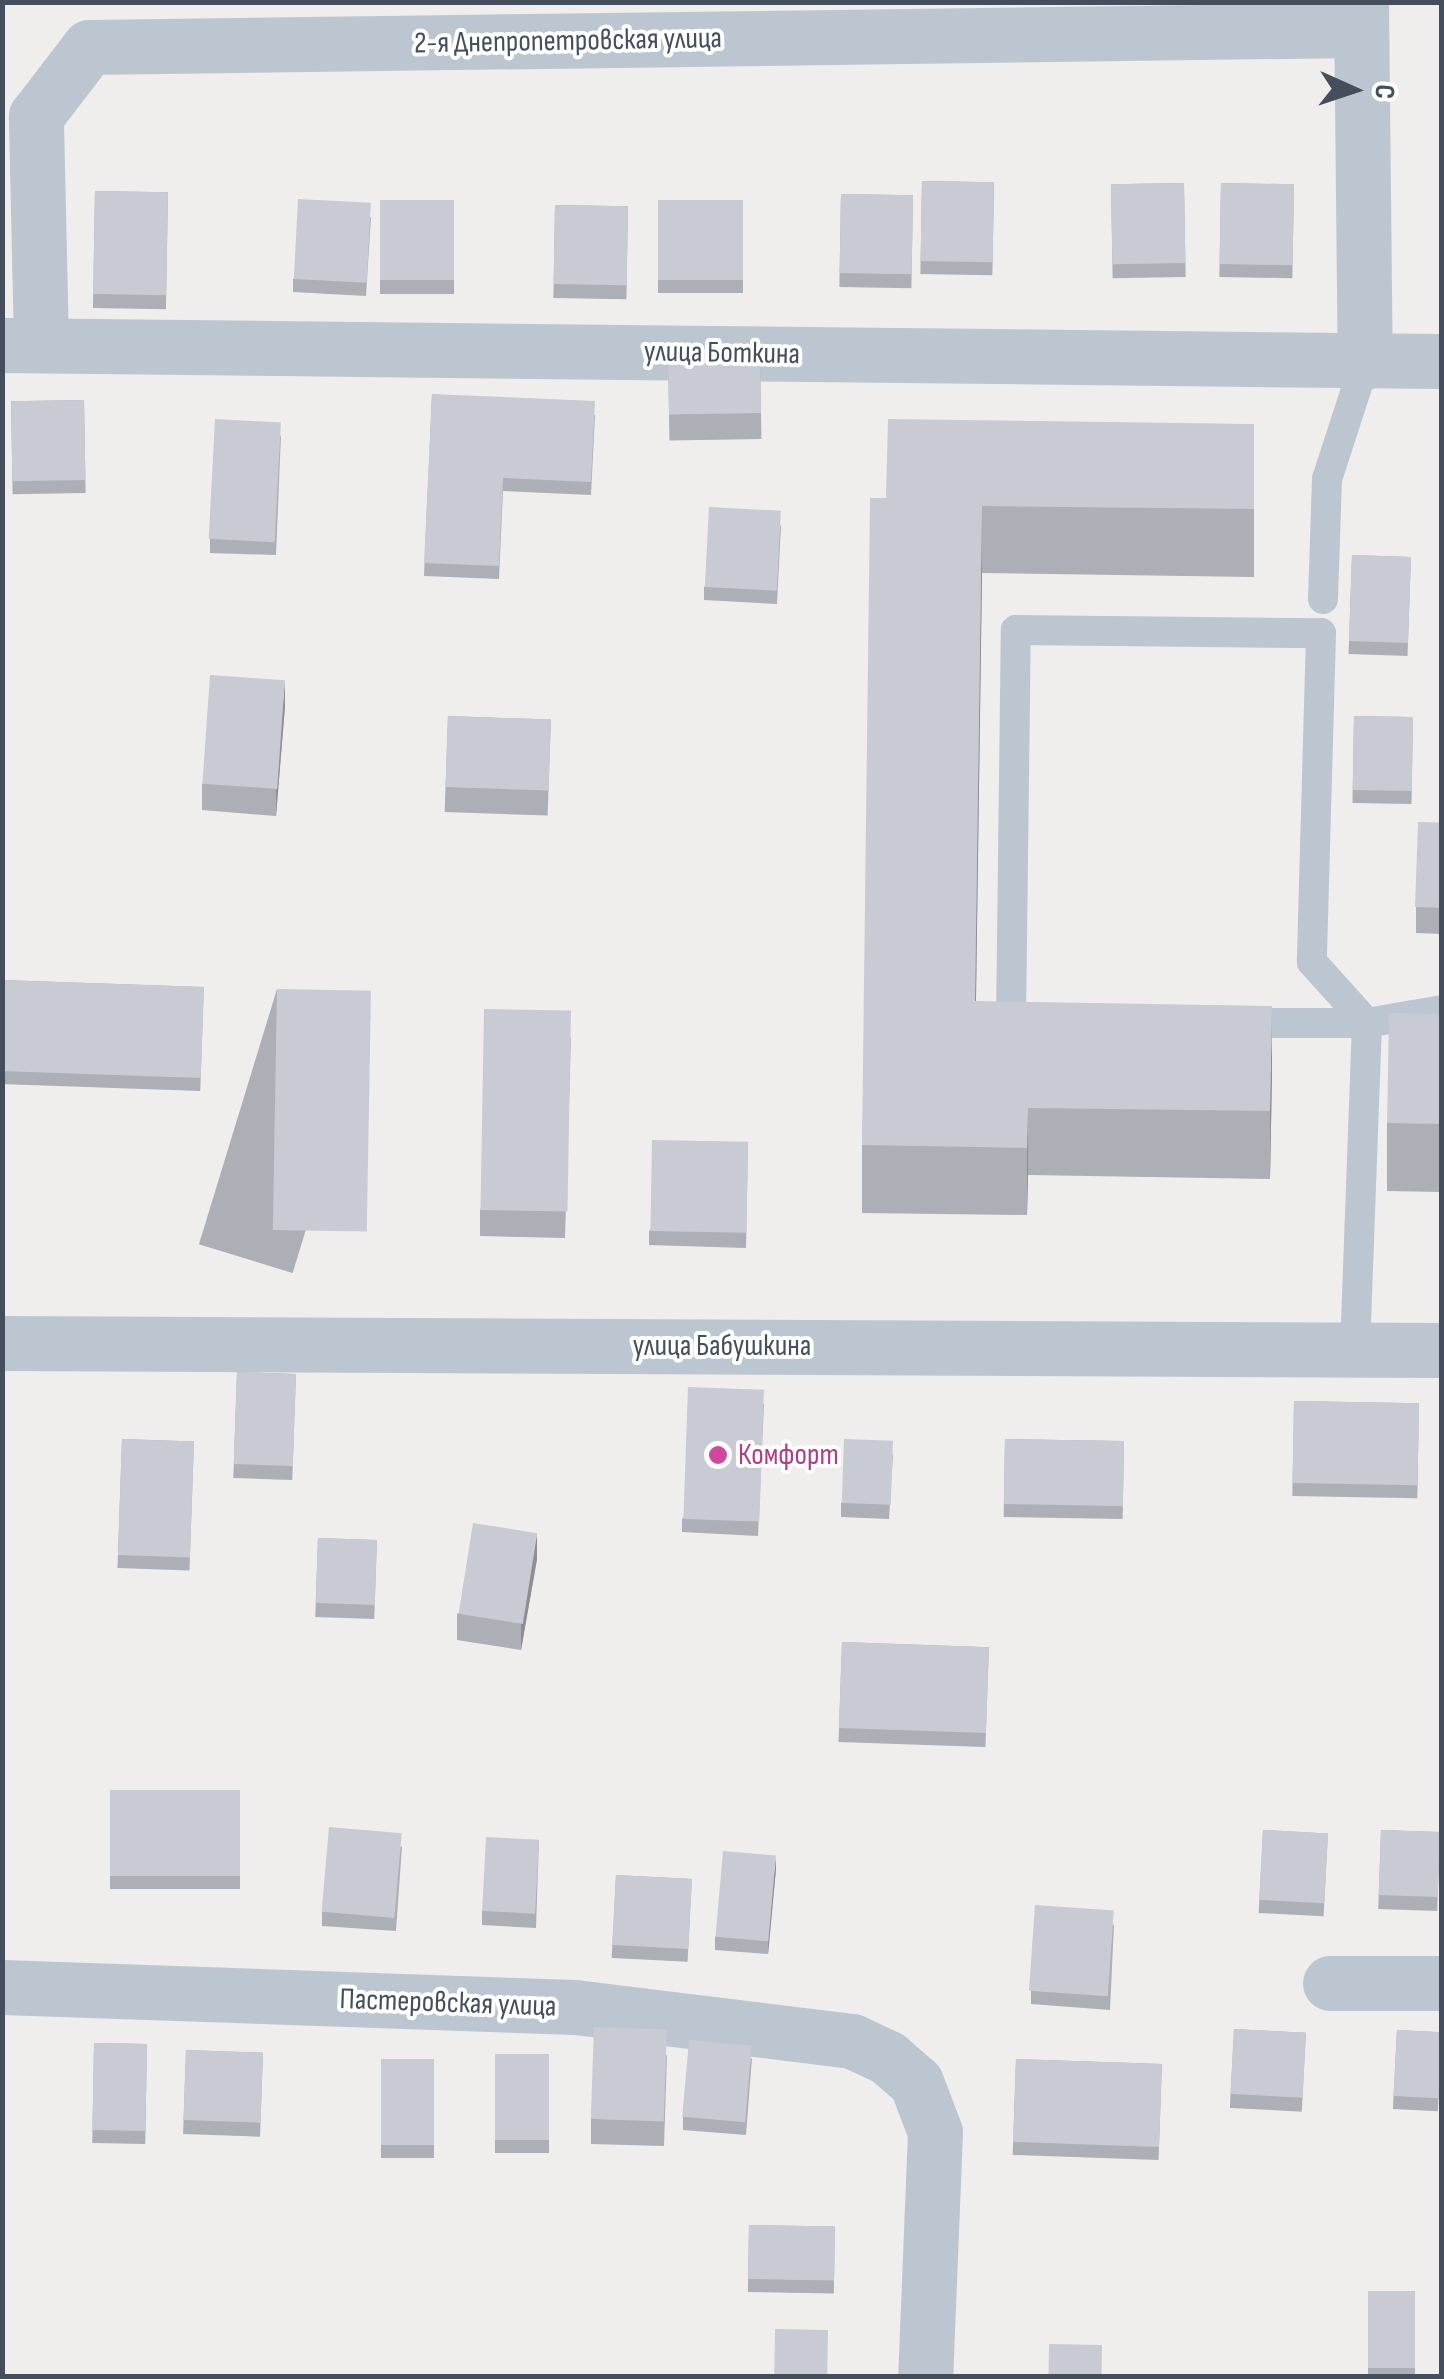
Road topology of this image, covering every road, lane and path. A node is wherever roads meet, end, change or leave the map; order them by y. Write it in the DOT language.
graph roads {
  1 [pos="1361,16"];
  2 [pos="22,344"];
  3 [pos="1442,360"];
  4 [pos="1364,362"];
  5 [pos="1323,598"];
  6 [pos="1442,1010"];
  7 [pos="1051,1023"];
  8 [pos="1209,1023"];
  9 [pos="1367,1023"];
  10 [pos="2,1342"];
  11 [pos="1355,1349"];
  12 [pos="1442,1350"];
  13 [pos="1330,1983"];
  14 [pos="1442,1983"];
  15 [pos="2,1987"];
  16 [pos="925,2376"];
  1 -- 2 [label="street, 2-я Днепропетровская улица"];
  1 -- 4 [label="street"];
  2 -- 4 [label="street, улица Боткина"];
  3 -- 4 [label="street, улица Боткина"];
  4 -- 5 [label="lane"];
  6 -- 9 [label="lane"];
  7 -- 9 [label="lane"];
  8 -- 9 [label="lane"];
  9 -- 11 [label="lane"];
  10 -- 11 [label="street, улица Бабушкина"];
  11 -- 12 [label="street, улица Бабушкина"];
  13 -- 14 [label="street"];
  15 -- 16 [label="street, Пастеровская улица"];
}
